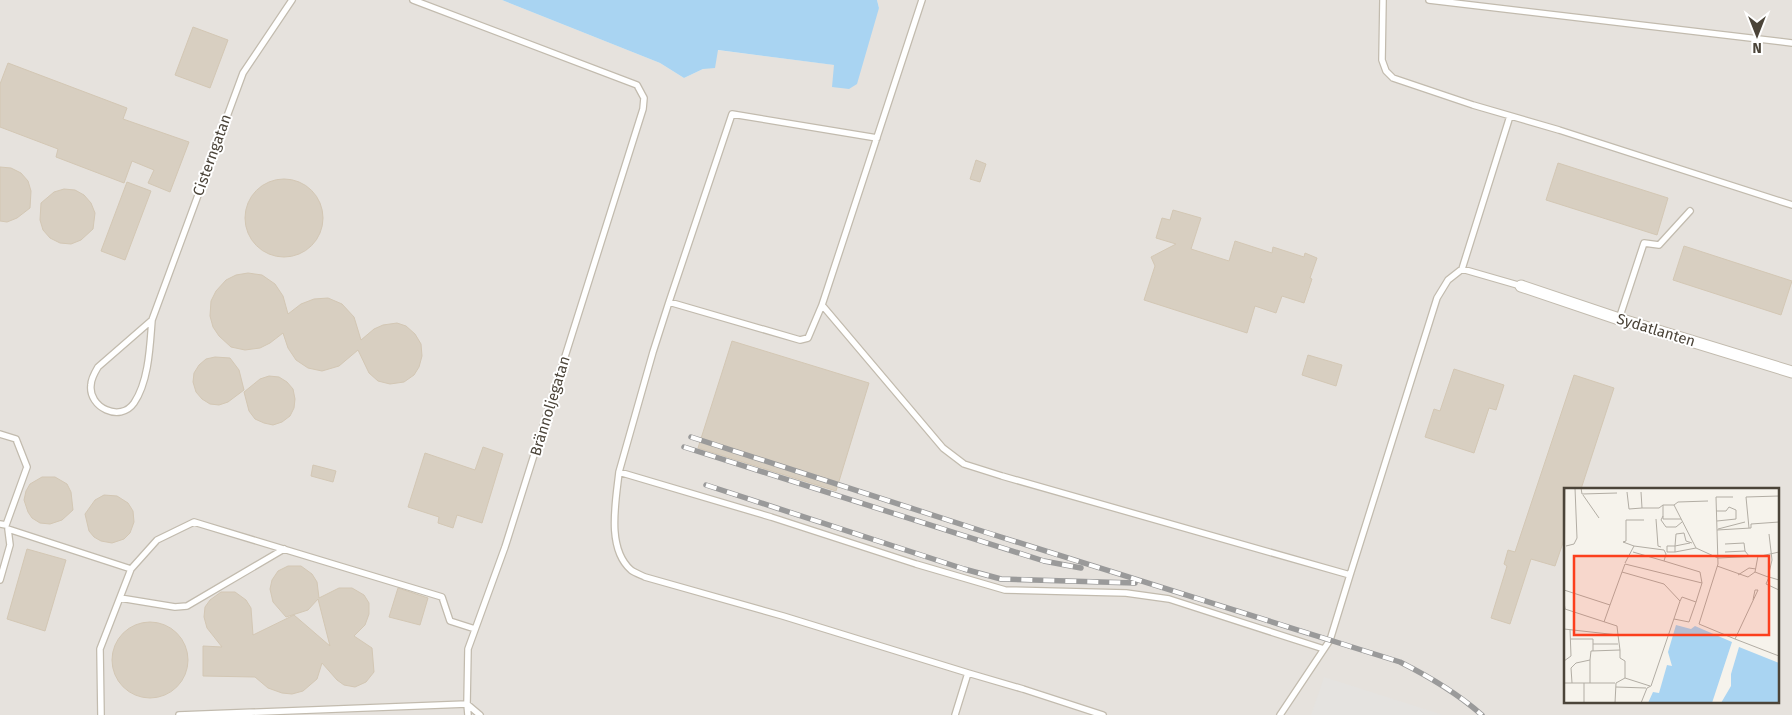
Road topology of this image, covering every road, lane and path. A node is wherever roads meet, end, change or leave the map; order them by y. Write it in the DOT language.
graph roads {
  1 [pos="292,0"];
  2 [pos="413,0"];
  3 [pos="922,0"];
  4 [pos="1383,0"];
  5 [pos="1429,0"];
  6 [pos="1792,43"];
  7 [pos="1510,116"];
  8 [pos="877,138"];
  9 [pos="1792,205"];
  10 [pos="1690,211"];
  11 [pos="1462,269"];
  12 [pos="1521,286"];
  13 [pos="670,302"];
  14 [pos="822,305"];
  15 [pos="1619,319"];
  16 [pos="152,320"];
  17 [pos="1792,372"];
  18 [pos="0,434"];
  19 [pos="619,472"];
  20 [pos="0,524"];
  21 [pos="284,549"];
  22 [pos="131,570"];
  23 [pos="1350,575"];
  24 [pos="0,580"];
  25 [pos="120,598"];
  26 [pos="475,629"];
  27 [pos="1324,649"];
  28 [pos="968,673"];
  29 [pos="467,704"];
  30 [pos="102,715"];
  31 [pos="179,715"];
  32 [pos="188,715"];
  33 [pos="468,715"];
  34 [pos="480,715"];
  35 [pos="955,715"];
  36 [pos="1103,715"];
  37 [pos="1280,715"];
  1 -- 16 [label="lane, Cisterngatan"];
  2 -- 26 [label="lane, Brännoljegatan"];
  3 -- 8 [label="lane"];
  4 -- 7 [label="lane"];
  5 -- 6 [label="lane"];
  7 -- 9 [label="lane"];
  7 -- 11 [label="lane"];
  8 -- 13 [label="lane"];
  8 -- 14 [label="lane"];
  10 -- 15 [label="lane"];
  11 -- 12 [label="lane"];
  11 -- 23 [label="lane"];
  12 -- 15 [label="street, Sydatlanten"];
  13 -- 14 [label="lane"];
  13 -- 19 [label="lane"];
  14 -- 23 [label="lane"];
  15 -- 17 [label="street, Sydatlanten"];
  16 -- 16 [label="lane, Cisterngatan"];
  18 -- 20 [label="lane"];
  19 -- 27 [label="lane"];
  19 -- 28 [label="lane"];
  21 -- 22 [label="lane"];
  21 -- 25 [label="lane"];
  21 -- 26 [label="lane"];
  22 -- 24 [label="lane"];
  22 -- 25 [label="lane"];
  23 -- 27 [label="lane"];
  25 -- 30 [label="lane"];
  26 -- 29 [label="lane, Brännoljegatan"];
  27 -- 37 [label="lane"];
  28 -- 35 [label="lane"];
  28 -- 36 [label="lane"];
  29 -- 32 [label="lane"];
  29 -- 33 [label="lane, Brännoljegatan"];
  29 -- 34 [label="lane"];
  31 -- 32 [label="lane"];
}
